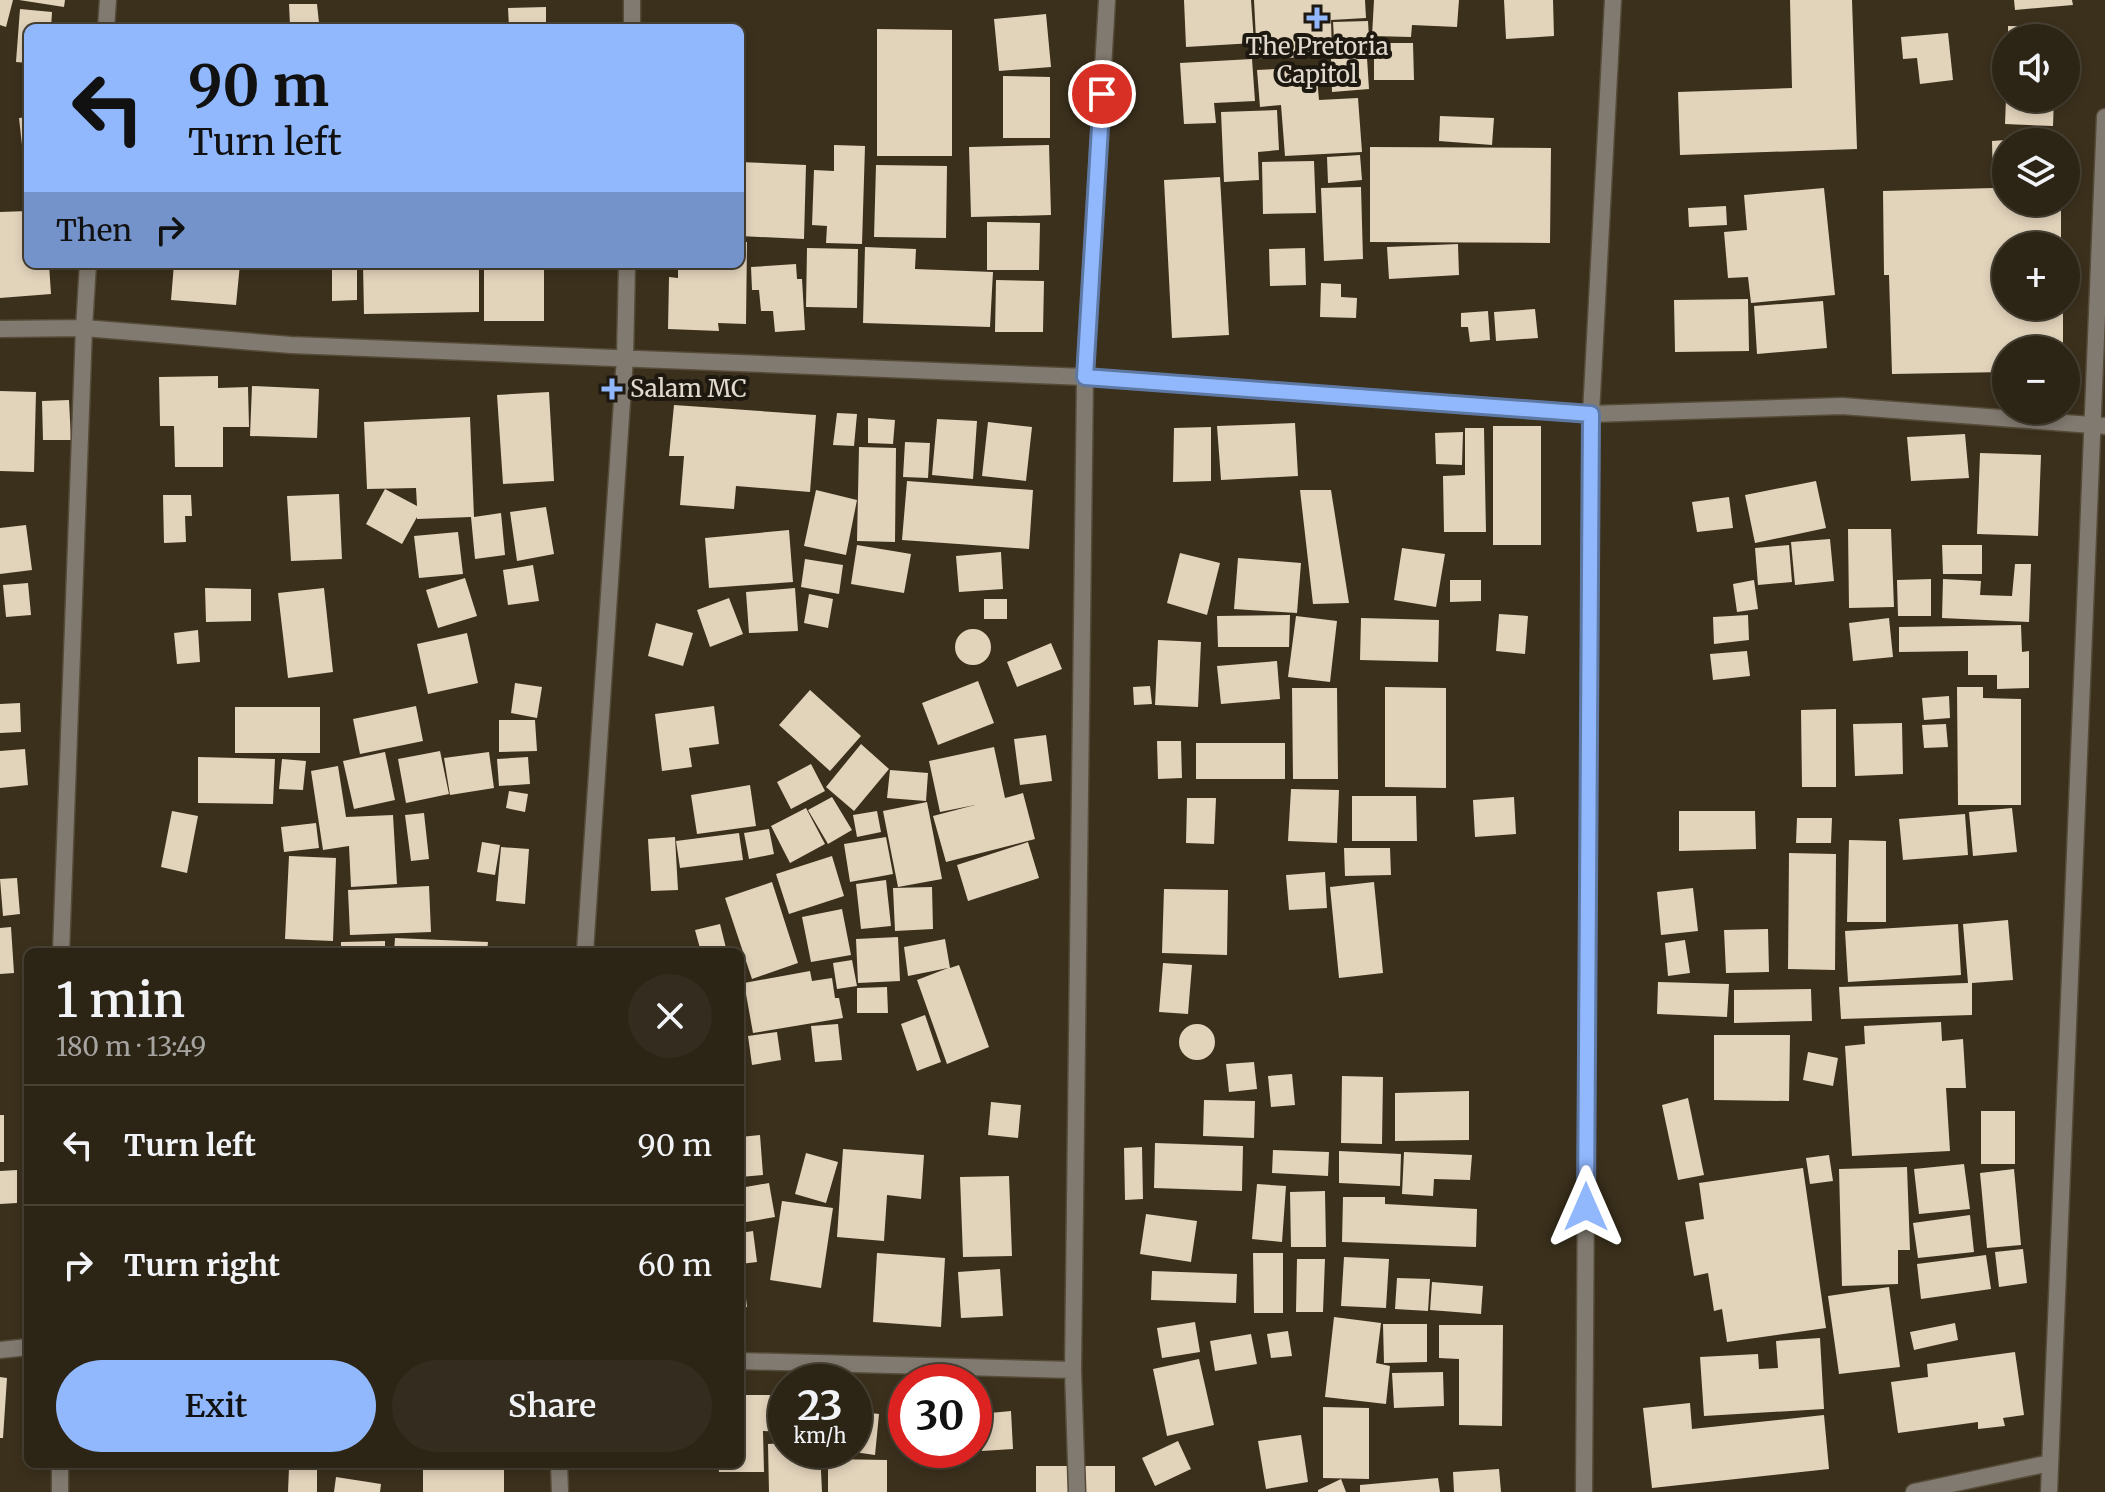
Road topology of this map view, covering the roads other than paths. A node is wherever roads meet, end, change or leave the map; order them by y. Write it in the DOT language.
graph roads {
  1 [pos="108,0"];
  2 [pos="632,0"];
  3 [pos="1107,0"];
  4 [pos="1613,0"];
  5 [pos="106,24"];
  6 [pos="632,24"];
  7 [pos="2105,117"];
  8 [pos="88,268"];
  9 [pos="627,268"];
  10 [pos="84,328"];
  11 [pos="0,329"];
  12 [pos="625,357"];
  13 [pos="1085,377"];
  14 [pos="1591,414"];
  15 [pos="2098,425"];
  16 [pos="61,948"];
  17 [pos="585,948"];
  18 [pos="24,1347"];
  19 [pos="0,1350"];
  20 [pos="744,1361"];
  21 [pos="1073,1370"];
  22 [pos="2050,1463"];
  23 [pos="60,1468"];
  24 [pos="559,1468"];
  25 [pos="60,1492"];
  26 [pos="560,1492"];
  27 [pos="1077,1492"];
  28 [pos="1584,1492"];
  29 [pos="1914,1492"];
  30 [pos="2049,1492"];
  1 -- 5 [label="street"];
  2 -- 6 [label="street"];
  3 -- 13 [label="street"];
  4 -- 14 [label="street"];
  7 -- 15 [label="street"];
  8 -- 10 [label="street"];
  9 -- 12 [label="street"];
  10 -- 11 [label="street"];
  10 -- 12 [label="street"];
  10 -- 16 [label="street"];
  12 -- 13 [label="street"];
  12 -- 17 [label="street"];
  13 -- 14 [label="street"];
  13 -- 21 [label="street"];
  14 -- 15 [label="street"];
  14 -- 28 [label="street"];
  15 -- 22 [label="street"];
  18 -- 19 [label="street"];
  20 -- 21 [label="street"];
  21 -- 27 [label="street"];
  22 -- 29 [label="street"];
  22 -- 30 [label="street"];
  23 -- 25 [label="street"];
  24 -- 26 [label="street"];
}
